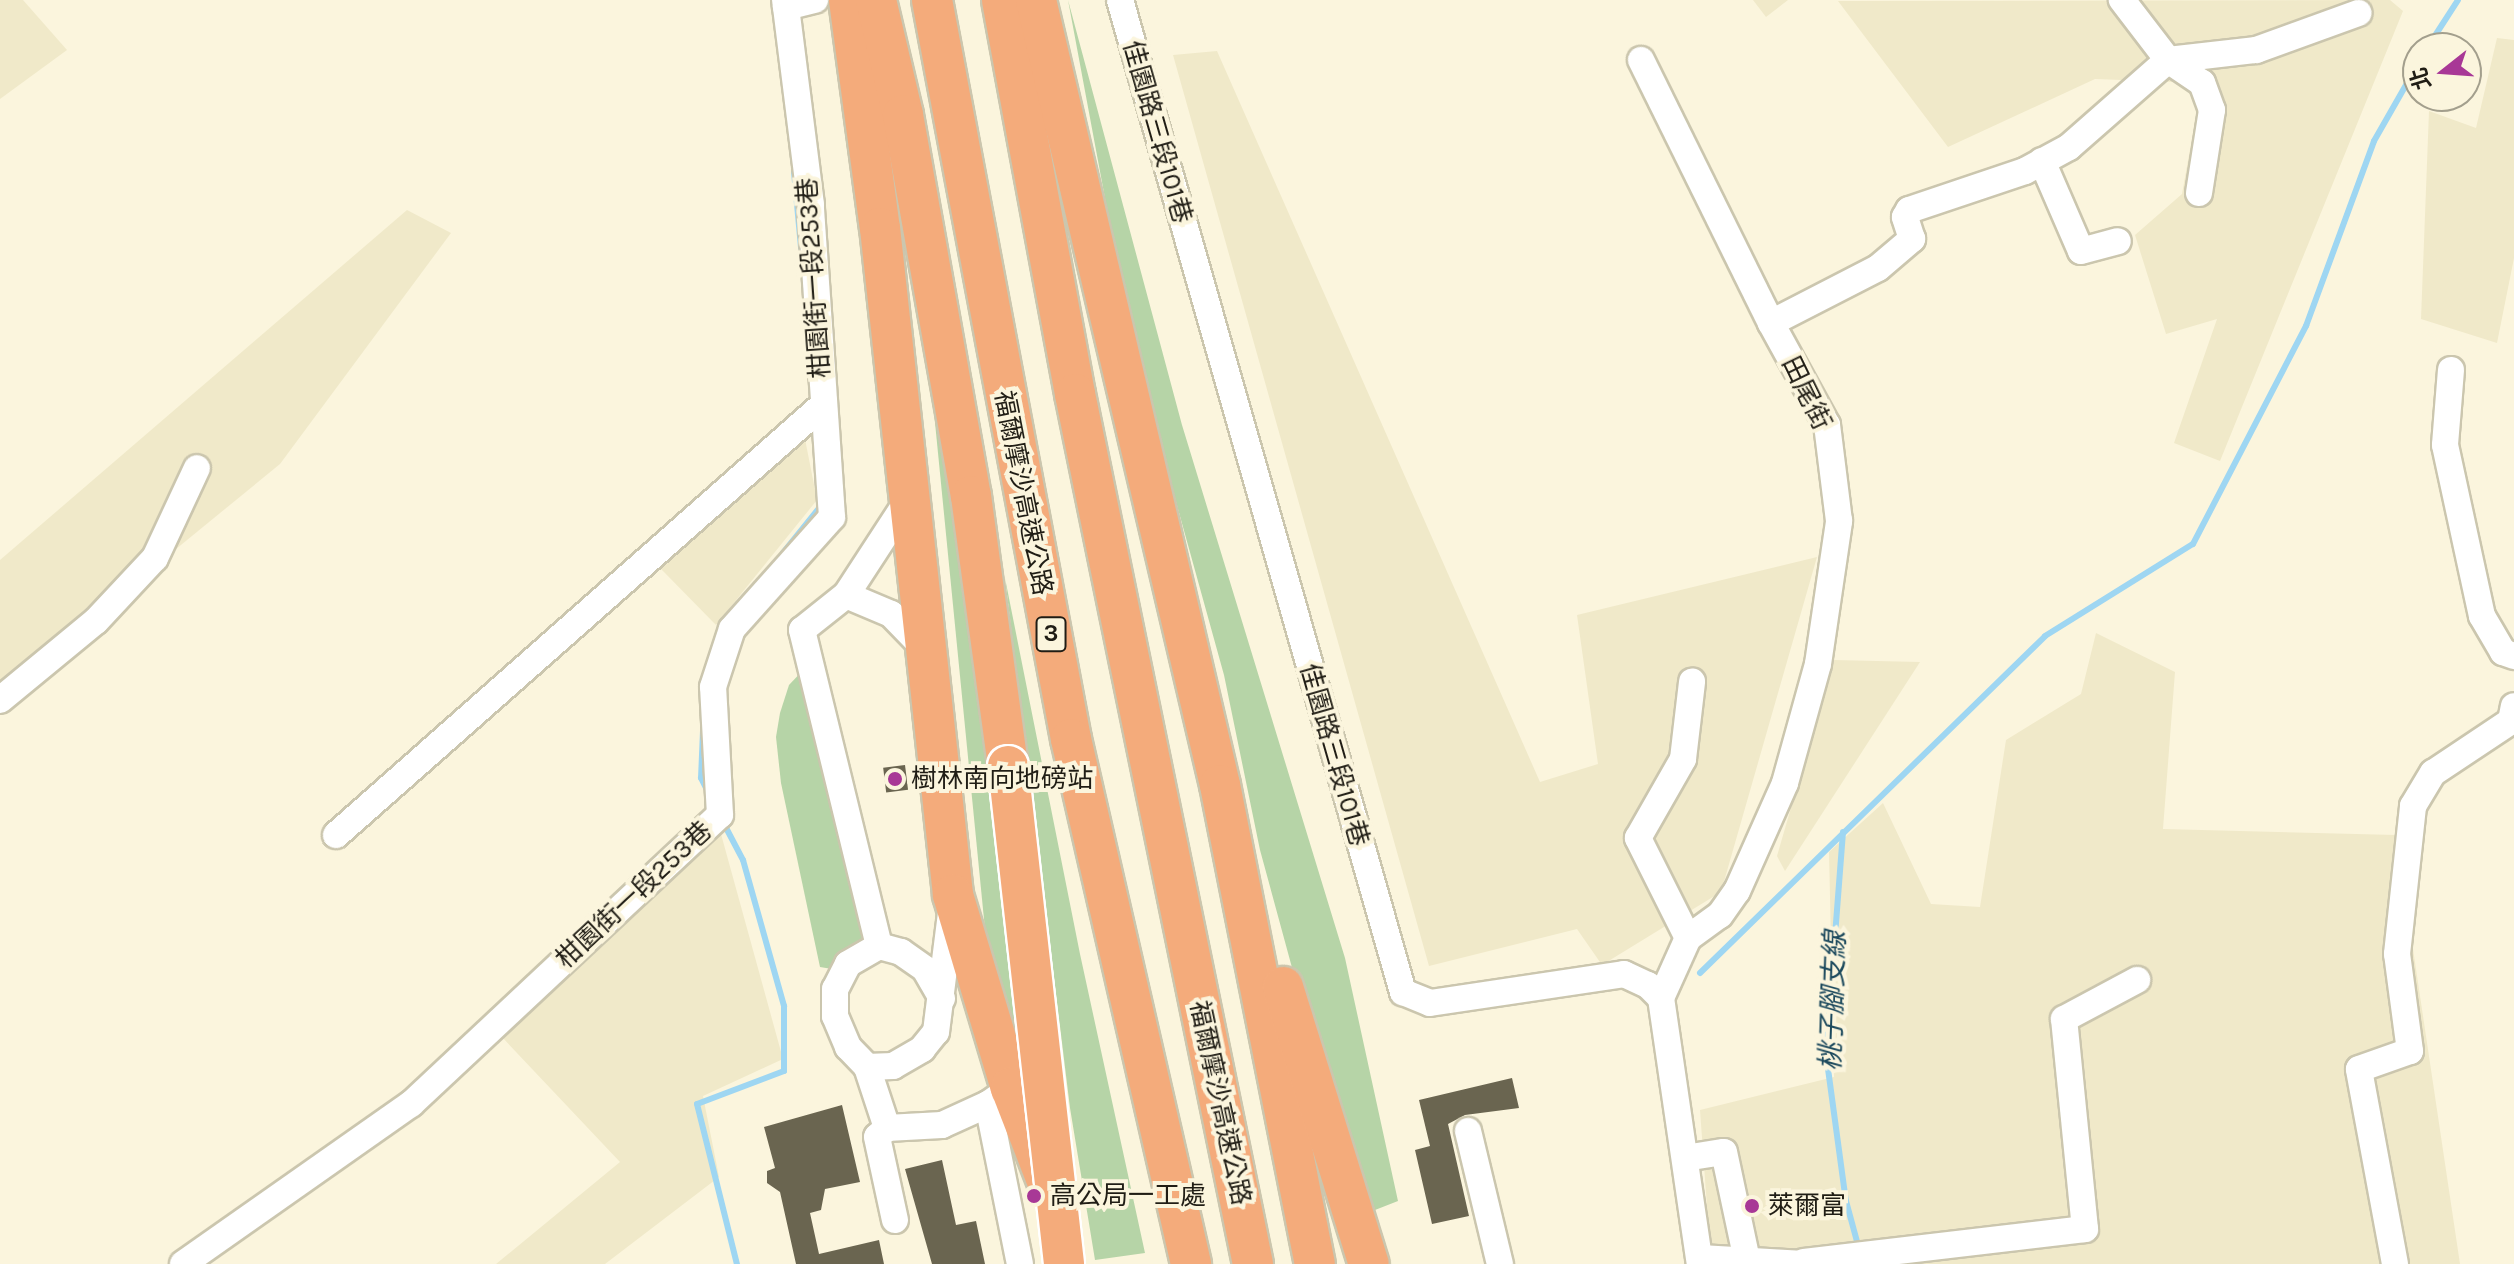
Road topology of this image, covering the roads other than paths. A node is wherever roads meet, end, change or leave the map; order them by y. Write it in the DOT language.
graph roads {
  1 [pos="815,0"];
  2 [pos="849,0"];
  3 [pos="876,0"];
  4 [pos="932,0"];
  5 [pos="1002,0"];
  6 [pos="1036,0"];
  7 [pos="1120,0"];
  8 [pos="2122,0"];
  9 [pos="786,4"];
  10 [pos="2358,13"];
  11 [pos="1641,60"];
  12 [pos="2168,60"];
  13 [pos="2042,161"];
  14 [pos="2199,193"];
  15 [pos="2118,241"];
  16 [pos="1771,323"];
  17 [pos="2451,370"];
  18 [pos="823,405"];
  19 [pos="197,468"];
  20 [pos="910,497"];
  21 [pos="846,595"];
  22 [pos="925,649"];
  23 [pos="2514,656"];
  24 [pos="1692,682"];
  25 [pos="0,700"];
  26 [pos="2514,706"];
  27 [pos="1220,785"];
  28 [pos="336,835"];
  29 [pos="953,895"];
  30 [pos="1688,938"];
  31 [pos="879,946"];
  32 [pos="2137,980"];
  33 [pos="942,998"];
  34 [pos="1661,998"];
  35 [pos="867,1067"];
  36 [pos="999,1096"];
  37 [pos="887,1128"];
  38 [pos="1468,1131"];
  39 [pos="1685,1158"];
  40 [pos="895,1220"];
  41 [pos="1747,1260"];
  42 [pos="1700,1261"];
  43 [pos="1804,1263"];
  44 [pos="183,1264"];
  45 [pos="1020,1264"];
  46 [pos="1064,1264"];
  47 [pos="1079,1264"];
  48 [pos="1191,1264"];
  49 [pos="1253,1264"];
  50 [pos="1315,1264"];
  51 [pos="1369,1264"];
  52 [pos="1500,1264"];
  53 [pos="2395,1264"];
  1 -- 9 [label="street"];
  2 -- 20 [label="highway"];
  3 -- 46 [label="highway, bridge"];
  4 -- 48 [label="highway, 福爾摩沙高速公路 / 3"];
  5 -- 49 [label="highway, 福爾摩沙高速公路"];
  6 -- 27 [label="highway"];
  7 -- 34 [label="street, 佳園路三段101巷"];
  8 -- 12 [label="street"];
  9 -- 18 [label="street, 柑園街一段253巷"];
  10 -- 12 [label="street"];
  11 -- 16 [label="street, 田尾街"];
  12 -- 13 [label="street"];
  12 -- 14 [label="street"];
  13 -- 15 [label="street"];
  13 -- 16 [label="street"];
  16 -- 30 [label="street, 田尾街"];
  17 -- 23 [label="street"];
  18 -- 28 [label="street"];
  18 -- 44 [label="street, 柑園街一段253巷"];
  19 -- 25 [label="street"];
  20 -- 21 [label="street"];
  20 -- 22 [label="highway"];
  21 -- 22 [label="street"];
  21 -- 31 [label="street"];
  22 -- 29 [label="highway"];
  24 -- 30 [label="street"];
  26 -- 53 [label="street"];
  27 -- 50 [label="highway"];
  27 -- 51 [label="highway"];
  29 -- 33 [label="street"];
  29 -- 36 [label="highway"];
  30 -- 34 [label="street, 田尾街"];
  31 -- 33 [label="street"];
  31 -- 35 [label="street"];
  32 -- 43 [label="street"];
  33 -- 35 [label="street"];
  34 -- 39 [label="street"];
  35 -- 37 [label="street"];
  36 -- 37 [label="street"];
  36 -- 45 [label="street"];
  36 -- 47 [label="highway"];
  37 -- 40 [label="street"];
  38 -- 52 [label="street"];
  39 -- 41 [label="street"];
  39 -- 42 [label="street"];
  41 -- 42 [label="street"];
  41 -- 43 [label="street"];
}
